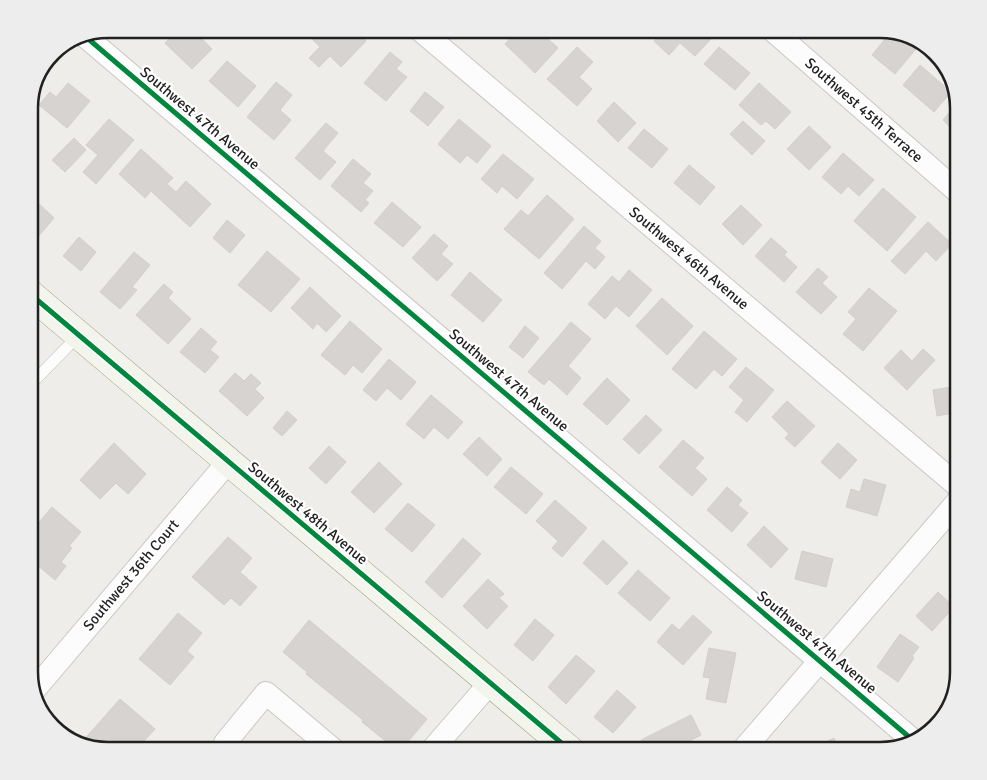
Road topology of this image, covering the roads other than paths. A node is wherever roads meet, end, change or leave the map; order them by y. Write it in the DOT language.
graph roads {
  1 [pos="430,38"];
  2 [pos="780,38"];
  3 [pos="90,40"];
  4 [pos="950,185"];
  5 [pos="38,301"];
  6 [pos="79,336"];
  7 [pos="38,377"];
  8 [pos="228,462"];
  9 [pos="950,479"];
  10 [pos="950,510"];
  11 [pos="820,661"];
  12 [pos="490,683"];
  13 [pos="39,684"];
  14 [pos="908,736"];
  15 [pos="226,742"];
  16 [pos="324,742"];
  17 [pos="439,742"];
  18 [pos="561,742"];
  19 [pos="750,742"];
  1 -- 9 [label="street, Southwest 46th Avenue"];
  2 -- 4 [label="street, Southwest 45th Terrace"];
  3 -- 11 [label="street, Southwest 47th Avenue"];
  5 -- 6 [label="street, Southwest 48th Avenue"];
  6 -- 7 [label="lane"];
  6 -- 8 [label="street, Southwest 48th Avenue"];
  8 -- 12 [label="street, Southwest 48th Avenue"];
  8 -- 13 [label="street, Southwest 36th Court"];
  10 -- 11 [label="street"];
  11 -- 14 [label="street, Southwest 47th Avenue"];
  11 -- 19 [label="street"];
  12 -- 17 [label="street"];
  12 -- 18 [label="street, Southwest 48th Avenue"];
  15 -- 16 [label="street"];
}
